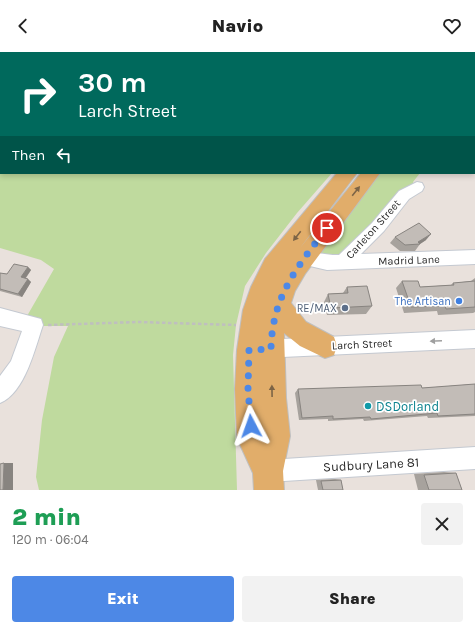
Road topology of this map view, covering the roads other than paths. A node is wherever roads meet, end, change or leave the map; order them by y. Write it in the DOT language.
graph roads {
  1 [pos="347,174"];
  2 [pos="370,174"];
  3 [pos="417,188"];
  4 [pos="475,257"];
  5 [pos="303,258"];
  6 [pos="343,262"];
  7 [pos="280,304"];
  8 [pos="0,317"];
  9 [pos="475,339"];
  10 [pos="254,341"];
  11 [pos="325,346"];
  12 [pos="0,393"];
  13 [pos="475,458"];
  14 [pos="269,480"];
  1 -- 10 [label="main road, one-way"];
  5 -- 2 [label="main road, one-way"];
  3 -- 6 [label="street, Carleton Street"];
  4 -- 6 [label="street, Madrid Lane"];
  5 -- 6 [label="street, Carleton Street"];
  5 -- 7 [label="main road"];
  7 -- 10 [label="main road"];
  7 -- 11 [label="main road"];
  8 -- 12 [label="street"];
  9 -- 11 [label="street, Larch Street, one-way"];
  10 -- 11 [label="street, Larch Street"];
  10 -- 14 [label="main road"];
  13 -- 14 [label="street, Sudbury Lane 81"];
}
